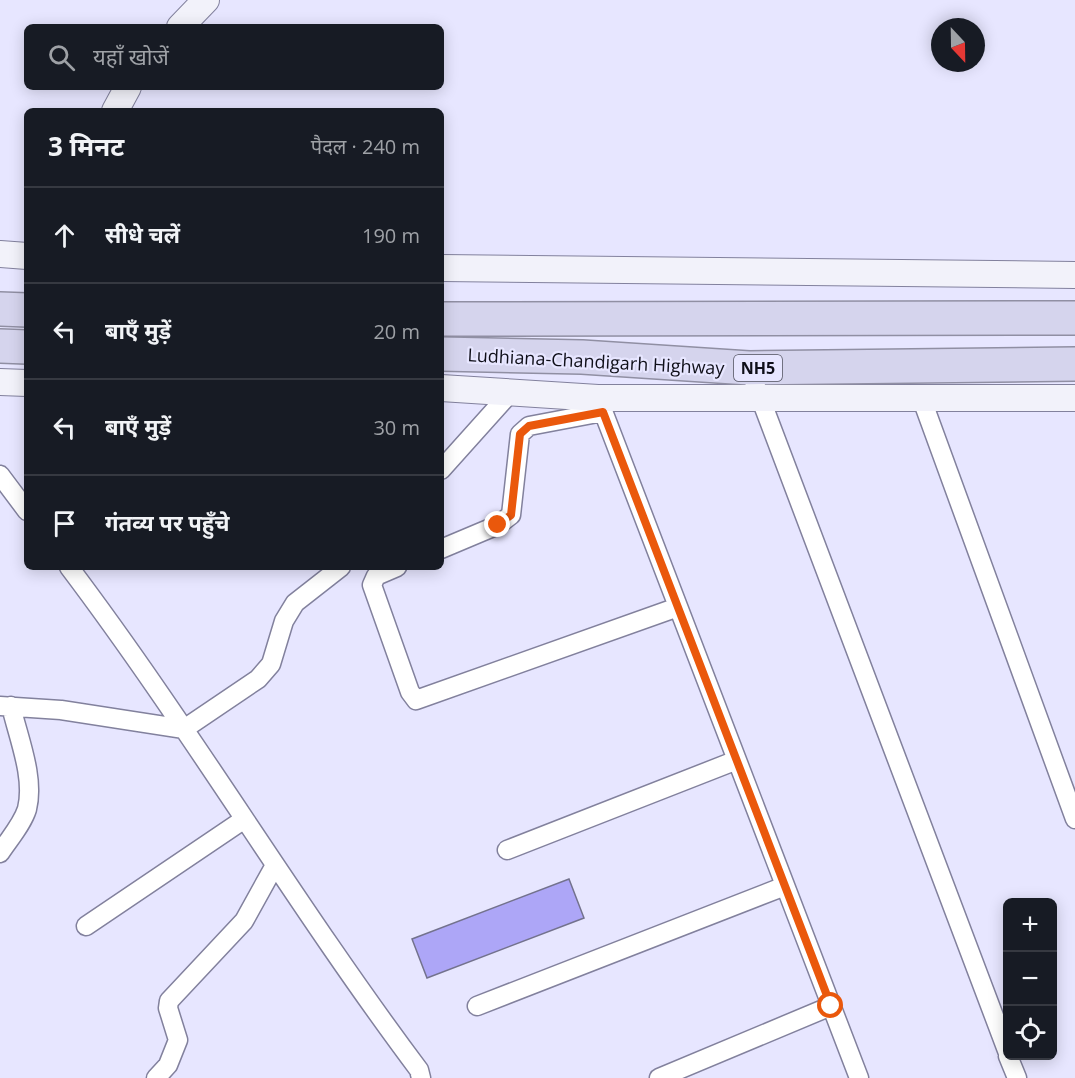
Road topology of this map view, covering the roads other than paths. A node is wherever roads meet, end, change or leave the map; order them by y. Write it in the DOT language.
graph roads {
  1 [pos="206,0"];
  2 [pos="183,24"];
  3 [pos="126,90"];
  4 [pos="117,108"];
  5 [pos="0,254"];
  6 [pos="24,256"];
  7 [pos="444,268"];
  8 [pos="1075,275"];
  9 [pos="0,309"];
  10 [pos="24,310"];
  11 [pos="1075,318"];
  12 [pos="444,319"];
  13 [pos="0,346"];
  14 [pos="24,347"];
  15 [pos="444,354"];
  16 [pos="1075,364"];
  17 [pos="749,368"];
  18 [pos="0,382"];
  19 [pos="24,383"];
  20 [pos="444,388"];
  21 [pos="511,392"];
  22 [pos="921,397"];
  23 [pos="1075,398"];
  24 [pos="762,399"];
  25 [pos="600,405"];
  26 [pos="444,467"];
  27 [pos="0,475"];
  28 [pos="24,507"];
  29 [pos="444,548"];
  30 [pos="71,570"];
  31 [pos="337,570"];
  32 [pos="390,570"];
  33 [pos="678,607"];
  34 [pos="6,706"];
  35 [pos="184,729"];
  36 [pos="737,760"];
  37 [pos="1075,819"];
  38 [pos="243,820"];
  39 [pos="507,850"];
  40 [pos="0,853"];
  41 [pos="275,865"];
  42 [pos="785,886"];
  43 [pos="86,926"];
  44 [pos="477,1006"];
  45 [pos="831,1006"];
  46 [pos="1003,1041"];
  47 [pos="1010,1060"];
  48 [pos="156,1078"];
  49 [pos="422,1078"];
  50 [pos="659,1078"];
  51 [pos="859,1078"];
  52 [pos="1017,1078"];
  1 -- 2 [label="street"];
  3 -- 4 [label="street"];
  5 -- 6 [label="street"];
  7 -- 8 [label="street"];
  9 -- 10 [label="highway"];
  11 -- 12 [label="highway"];
  13 -- 14 [label="highway"];
  15 -- 17 [label="highway, Ludhiana-Chandigarh Highway / NH5"];
  16 -- 17 [label="highway, Ludhiana-Chandigarh Highway / NH5"];
  17 -- 24 [label="street"];
  18 -- 19 [label="street"];
  20 -- 21 [label="street"];
  21 -- 25 [label="street"];
  21 -- 26 [label="street"];
  22 -- 23 [label="street"];
  22 -- 24 [label="street"];
  22 -- 37 [label="street"];
  24 -- 25 [label="street"];
  24 -- 46 [label="street"];
  25 -- 29 [label="street"];
  25 -- 33 [label="street"];
  27 -- 28 [label="street"];
  30 -- 35 [label="street"];
  31 -- 35 [label="street"];
  32 -- 33 [label="street"];
  33 -- 36 [label="street"];
  34 -- 35 [label="street"];
  34 -- 40 [label="street"];
  35 -- 38 [label="street"];
  36 -- 39 [label="street"];
  36 -- 42 [label="street"];
  38 -- 41 [label="street"];
  38 -- 43 [label="street"];
  41 -- 48 [label="street"];
  41 -- 49 [label="street"];
  42 -- 44 [label="street"];
  42 -- 45 [label="street"];
  45 -- 50 [label="street"];
  45 -- 51 [label="street"];
  47 -- 52 [label="street"];
}
